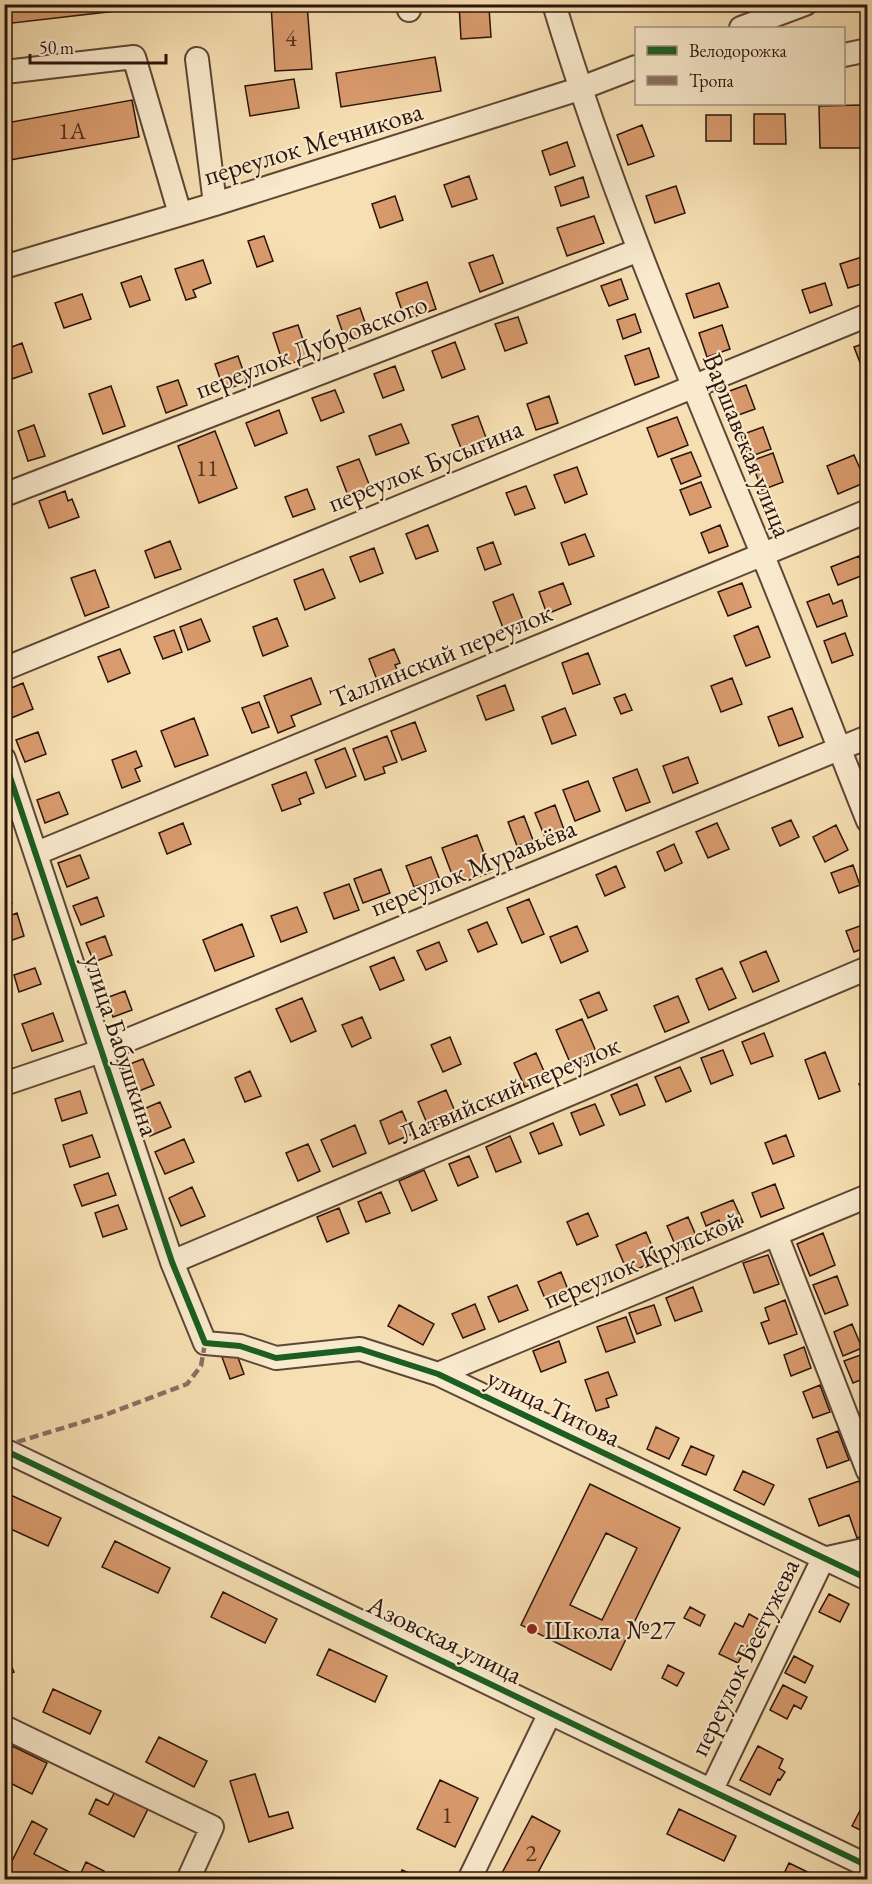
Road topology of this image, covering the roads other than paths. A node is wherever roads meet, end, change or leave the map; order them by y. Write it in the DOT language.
graph roads {
  1 [pos="554,4"];
  2 [pos="805,4"];
  3 [pos="744,27"];
  4 [pos="867,50"];
  5 [pos="845,55"];
  6 [pos="197,59"];
  7 [pos="635,67"];
  8 [pos="5,72"];
  9 [pos="579,89"];
  10 [pos="215,204"];
  11 [pos="180,214"];
  12 [pos="639,250"];
  13 [pos="4,267"];
  14 [pos="867,315"];
  15 [pos="693,386"];
  16 [pos="4,495"];
  17 [pos="867,511"];
  18 [pos="762,554"];
  19 [pos="4,669"];
  20 [pos="867,737"];
  21 [pos="839,748"];
  22 [pos="4,759"];
  23 [pos="867,821"];
  24 [pos="37,853"];
  25 [pos="867,968"];
  26 [pos="101,1051"];
  27 [pos="4,1084"];
  28 [pos="867,1196"];
  29 [pos="776,1234"];
  30 [pos="172,1262"];
  31 [pos="205,1343"];
  32 [pos="438,1374"];
  33 [pos="4,1450"];
  34 [pos="867,1471"];
  35 [pos="867,1550"];
  36 [pos="823,1559"];
  37 [pos="867,1579"];
  38 [pos="550,1713"];
  39 [pos="4,1727"];
  40 [pos="712,1789"];
  41 [pos="867,1866"];
  42 [pos="188,1880"];
  43 [pos="469,1880"];
  1 -- 9 [label="street, Варшавская улица"];
  2 -- 3 [label="street"];
  4 -- 5 [label="street"];
  6 -- 10 [label="street"];
  7 -- 9 [label="street, переулок Мечникова"];
  8 -- 11 [label="street"];
  9 -- 10 [label="street, переулок Мечникова"];
  9 -- 12 [label="street, Варшавская улица"];
  10 -- 11 [label="street, переулок Мечникова"];
  11 -- 13 [label="street, переулок Мечникова"];
  12 -- 15 [label="street, Варшавская улица"];
  12 -- 16 [label="street, переулок Дубровского"];
  14 -- 15 [label="street, переулок Бусыгина"];
  15 -- 18 [label="street, Варшавская улица"];
  15 -- 19 [label="street, переулок Бусыгина"];
  17 -- 18 [label="street, Таллинский переулок"];
  18 -- 21 [label="street, Варшавская улица"];
  18 -- 24 [label="street, Таллинский переулок"];
  20 -- 21 [label="street, переулок Муравьёва"];
  21 -- 23 [label="street, Варшавская улица"];
  21 -- 26 [label="street, переулок Муравьёва"];
  22 -- 24 [label="street, улица Бабушкина"];
  24 -- 26 [label="street, улица Бабушкина"];
  25 -- 30 [label="street, Латвийский переулок"];
  26 -- 27 [label="street, переулок Муравьёва"];
  26 -- 30 [label="street, улица Бабушкина"];
  28 -- 29 [label="street, переулок Крупской"];
  29 -- 32 [label="street, переулок Крупской"];
  29 -- 34 [label="street"];
  30 -- 31 [label="street, улица Бабушкина"];
  31 -- 32 [label="street, улица Титова"];
  32 -- 36 [label="street, улица Титова"];
  33 -- 38 [label="street, Азовская улица"];
  35 -- 36 [label="street, переулок Бестужева"];
  36 -- 37 [label="street, улица Титова"];
  36 -- 40 [label="street, переулок Бестужева"];
  38 -- 40 [label="street, Азовская улица"];
  38 -- 43 [label="street"];
  39 -- 42 [label="street"];
  40 -- 41 [label="street, Азовская улица"];
}
